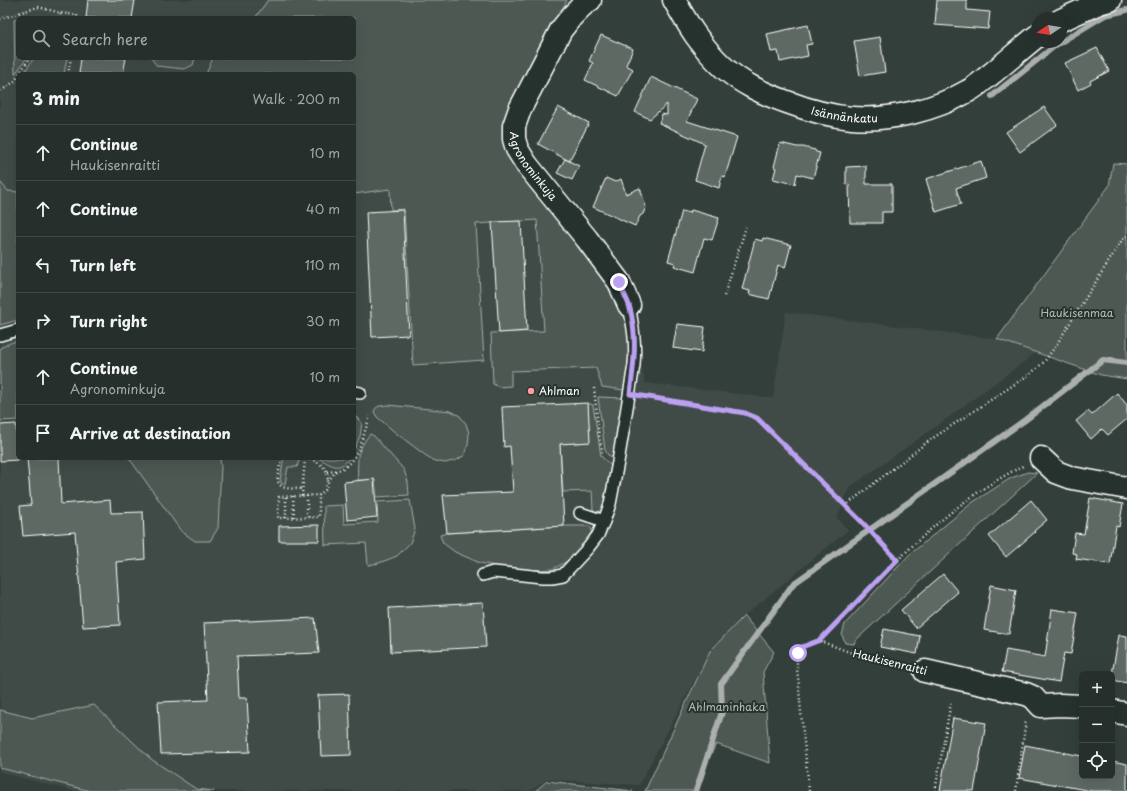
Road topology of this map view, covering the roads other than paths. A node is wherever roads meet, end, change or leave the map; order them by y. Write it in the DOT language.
graph roads {
  1 [pos="590,0"];
  2 [pos="674,0"];
  3 [pos="1110,0"];
  4 [pos="1067,17"];
  5 [pos="1031,41"];
  6 [pos="629,305"];
  7 [pos="16,331"];
  8 [pos="0,335"];
  9 [pos="1041,458"];
  10 [pos="1127,488"];
  11 [pos="580,513"];
  12 [pos="604,521"];
  13 [pos="483,575"];
  14 [pos="925,671"];
  15 [pos="1079,706"];
  16 [pos="1115,712"];
  17 [pos="1127,714"];
  1 -- 6 [label="street, Agronominkuja"];
  2 -- 5 [label="street, Isännänkatu"];
  3 -- 4 [label="street"];
  6 -- 12 [label="lane"];
  7 -- 8 [label="lane"];
  9 -- 10 [label="street"];
  11 -- 12 [label="lane"];
  12 -- 13 [label="lane"];
  14 -- 15 [label="street, Haukisenraitti"];
  16 -- 17 [label="street"];
}
